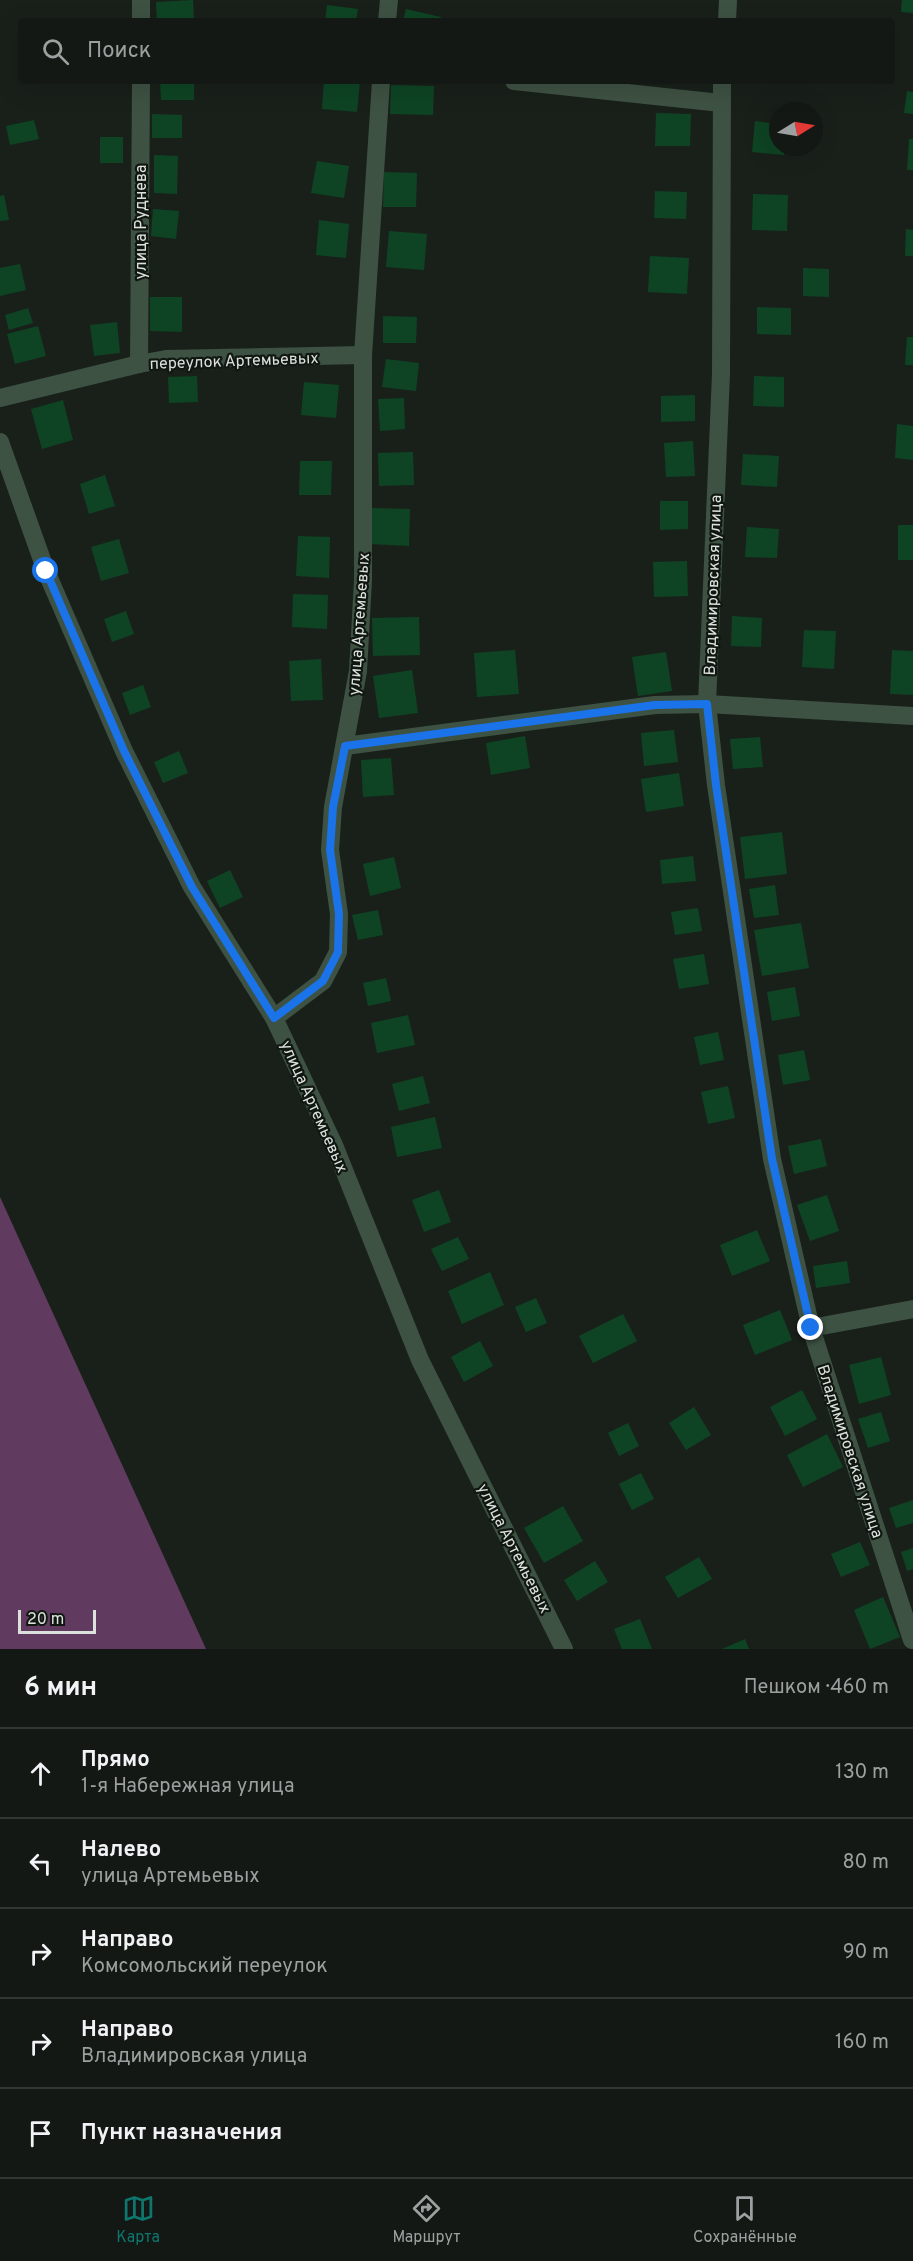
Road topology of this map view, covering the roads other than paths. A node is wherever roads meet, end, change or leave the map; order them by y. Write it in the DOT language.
graph roads {
  1 [pos="141,0"];
  2 [pos="389,0"];
  3 [pos="728,0"];
  4 [pos="141,18"];
  5 [pos="387,18"];
  6 [pos="727,18"];
  7 [pos="141,84"];
  8 [pos="381,84"];
  9 [pos="542,84"];
  10 [pos="722,84"];
  11 [pos="721,103"];
  12 [pos="363,355"];
  13 [pos="139,364"];
  14 [pos="0,398"];
  15 [pos="0,442"];
  16 [pos="707,704"];
  17 [pos="913,716"];
  18 [pos="345,746"];
  19 [pos="274,1018"];
  20 [pos="913,1309"];
  21 [pos="811,1328"];
  22 [pos="912,1640"];
  23 [pos="564,1649"];
  1 -- 4 [label="street"];
  2 -- 5 [label="street"];
  3 -- 6 [label="street"];
  7 -- 13 [label="street, улица Руднева"];
  8 -- 12 [label="street, улица Артемьевых"];
  9 -- 11 [label="street"];
  10 -- 11 [label="street, Владимировская улица"];
  11 -- 16 [label="street, Владимировская улица"];
  12 -- 13 [label="street, переулок Артемьевых"];
  12 -- 18 [label="street, улица Артемьевых"];
  13 -- 14 [label="street, переулок Артемьевых"];
  15 -- 19 [label="street"];
  16 -- 17 [label="street"];
  16 -- 18 [label="street"];
  16 -- 21 [label="street, Владимировская улица"];
  18 -- 19 [label="street, улица Артемьевых"];
  19 -- 23 [label="street, улица Артемьевых"];
  20 -- 21 [label="street"];
  21 -- 22 [label="street, Владимировская улица"];
}
